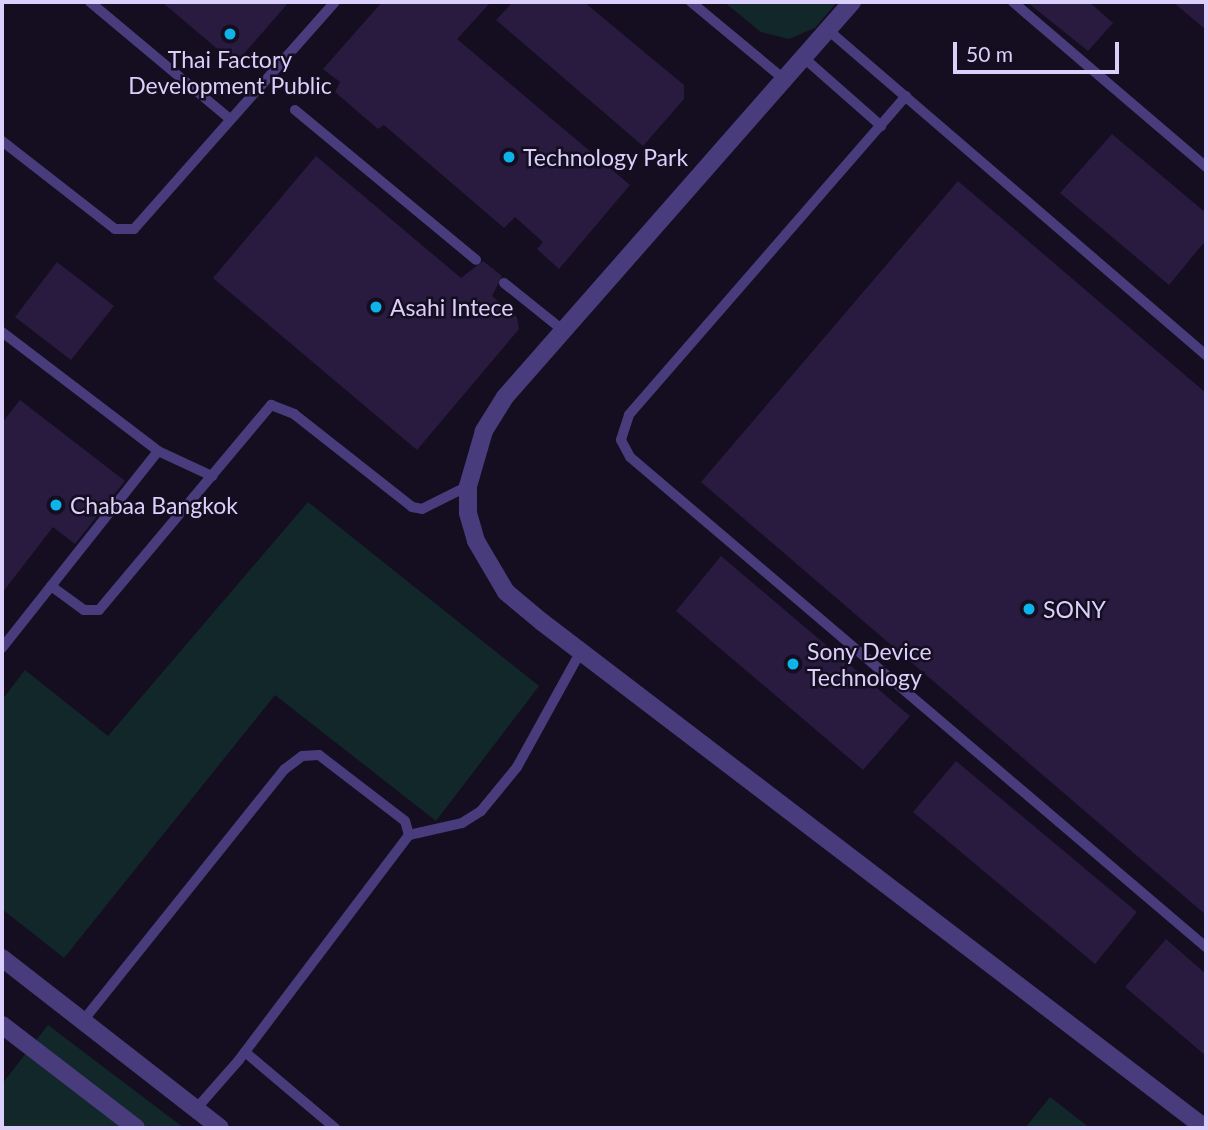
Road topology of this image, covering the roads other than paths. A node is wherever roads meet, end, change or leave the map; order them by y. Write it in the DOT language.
graph roads {
  1 [pos="90,2"];
  2 [pos="335,2"];
  3 [pos="691,2"];
  4 [pos="852,2"];
  5 [pos="1013,2"];
  6 [pos="828,30"];
  7 [pos="804,58"];
  8 [pos="785,80"];
  9 [pos="906,96"];
  10 [pos="295,110"];
  11 [pos="230,119"];
  12 [pos="881,125"];
  13 [pos="2,141"];
  14 [pos="1206,167"];
  15 [pos="476,260"];
  16 [pos="504,283"];
  17 [pos="564,331"];
  18 [pos="2,332"];
  19 [pos="1206,355"];
  20 [pos="158,451"];
  21 [pos="212,476"];
  22 [pos="468,486"];
  23 [pos="51,586"];
  24 [pos="2,648"];
  25 [pos="581,651"];
  26 [pos="408,835"];
  27 [pos="1206,947"];
  28 [pos="2,958"];
  29 [pos="82,1022"];
  30 [pos="2,1025"];
  31 [pos="242,1056"];
  32 [pos="196,1110"];
  33 [pos="136,1128"];
  34 [pos="220,1128"];
  35 [pos="335,1128"];
  36 [pos="1205,1128"];
  1 -- 11 [label="lane"];
  2 -- 11 [label="lane"];
  3 -- 8 [label="lane"];
  4 -- 6 [label="street"];
  5 -- 14 [label="lane"];
  6 -- 7 [label="street"];
  6 -- 9 [label="lane"];
  7 -- 8 [label="street"];
  7 -- 12 [label="lane"];
  8 -- 17 [label="street"];
  9 -- 12 [label="lane"];
  9 -- 19 [label="lane"];
  10 -- 15 [label="lane"];
  11 -- 13 [label="lane"];
  12 -- 27 [label="lane"];
  16 -- 17 [label="lane"];
  17 -- 22 [label="street"];
  18 -- 20 [label="lane"];
  20 -- 21 [label="lane"];
  20 -- 23 [label="lane"];
  21 -- 22 [label="lane"];
  21 -- 23 [label="lane"];
  22 -- 25 [label="street"];
  23 -- 24 [label="lane"];
  25 -- 26 [label="lane"];
  25 -- 36 [label="street"];
  26 -- 29 [label="lane"];
  26 -- 31 [label="lane"];
  28 -- 29 [label="street"];
  29 -- 32 [label="street"];
  30 -- 33 [label="street"];
  31 -- 32 [label="lane"];
  31 -- 35 [label="lane"];
  32 -- 34 [label="street"];
}
